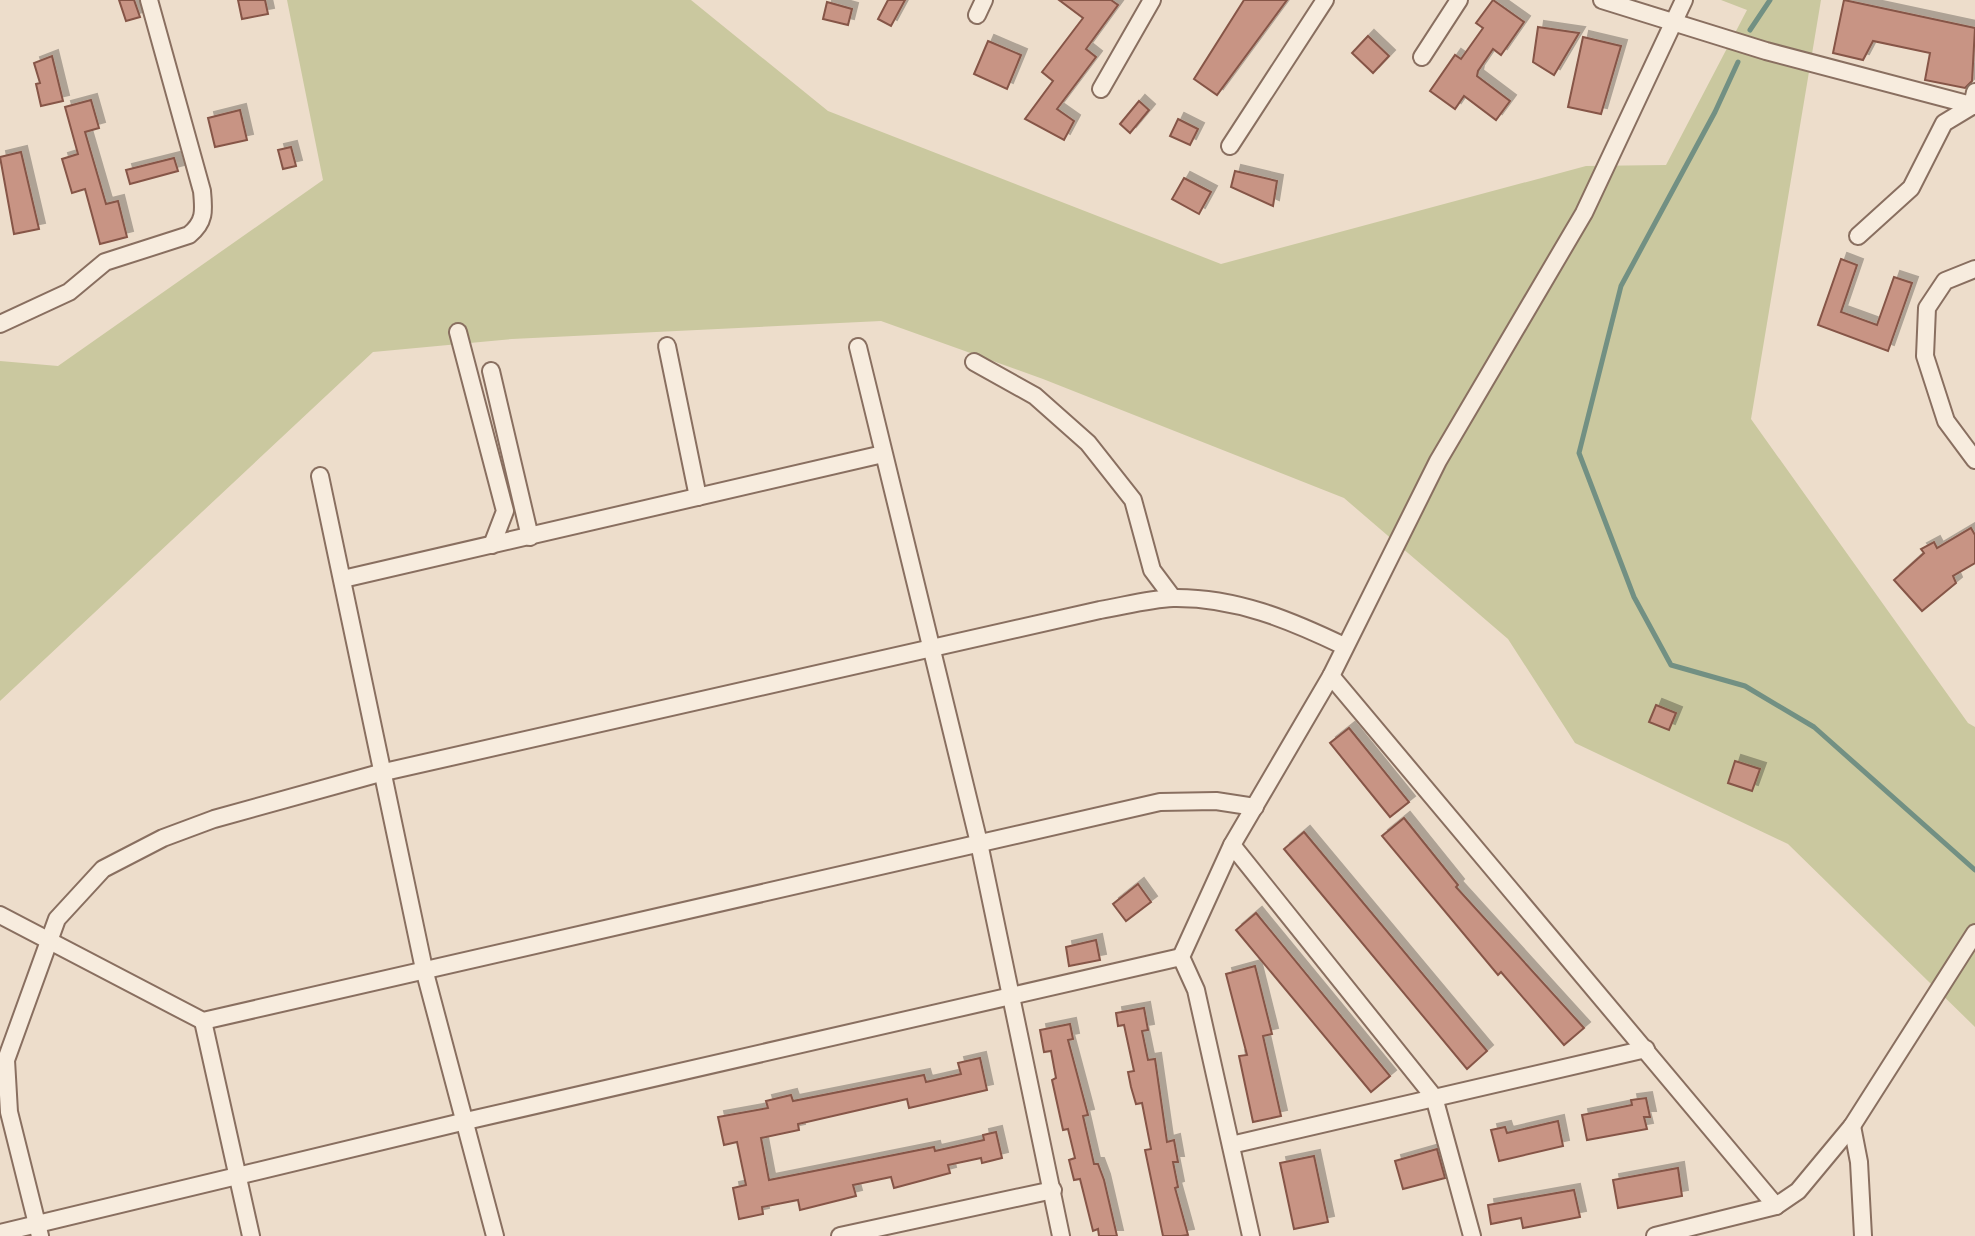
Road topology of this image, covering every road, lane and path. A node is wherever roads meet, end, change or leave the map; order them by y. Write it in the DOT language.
graph roads {
  1 [pos="149,0"];
  2 [pos="1152,0"];
  3 [pos="1325,0"];
  4 [pos="1459,0"];
  5 [pos="1602,0"];
  6 [pos="1684,0"];
  7 [pos="1674,21"];
  8 [pos="1422,57"];
  9 [pos="1101,89"];
  10 [pos="1974,101"];
  11 [pos="1230,146"];
  12 [pos="1858,236"];
  13 [pos="1975,269"];
  14 [pos="0,324"];
  15 [pos="458,332"];
  16 [pos="667,346"];
  17 [pos="858,347"];
  18 [pos="974,362"];
  19 [pos="491,371"];
  20 [pos="883,454"];
  21 [pos="1975,460"];
  22 [pos="320,476"];
  23 [pos="698,497"];
  24 [pos="530,537"];
  25 [pos="492,545"];
  26 [pos="343,579"];
  27 [pos="1173,598"];
  28 [pos="1344,646"];
  29 [pos="932,648"];
  30 [pos="1331,676"];
  31 [pos="380,773"];
  32 [pos="1255,807"];
  33 [pos="979,843"];
  34 [pos="1232,845"];
  35 [pos="0,915"];
  36 [pos="1975,933"];
  37 [pos="49,940"];
  38 [pos="1181,957"];
  39 [pos="424,969"];
  40 [pos="1009,999"];
  41 [pos="203,1021"];
  42 [pos="1646,1049"];
  43 [pos="1434,1097"];
  44 [pos="466,1121"];
  45 [pos="1852,1126"];
  46 [pos="1231,1145"];
  47 [pos="238,1178"];
  48 [pos="1053,1190"];
  49 [pos="1776,1206"];
  50 [pos="39,1231"];
  51 [pos="0,1233"];
  52 [pos="251,1236"];
  53 [pos="495,1236"];
  54 [pos="840,1236"];
  55 [pos="1061,1236"];
  56 [pos="1251,1236"];
  57 [pos="1472,1236"];
  58 [pos="1655,1236"];
  59 [pos="1863,1236"];
  1 -- 14 [label="street"];
  2 -- 9 [label="street"];
  3 -- 11 [label="street"];
  4 -- 8 [label="street"];
  5 -- 7 [label="street"];
  6 -- 7 [label="street"];
  7 -- 10 [label="street"];
  7 -- 28 [label="street"];
  10 -- 12 [label="street"];
  13 -- 21 [label="street"];
  15 -- 25 [label="street"];
  16 -- 23 [label="street"];
  17 -- 20 [label="street"];
  18 -- 27 [label="street"];
  19 -- 24 [label="street"];
  20 -- 23 [label="street"];
  20 -- 29 [label="street"];
  22 -- 26 [label="street"];
  23 -- 24 [label="street"];
  24 -- 25 [label="street"];
  25 -- 26 [label="street"];
  26 -- 31 [label="street"];
  27 -- 28 [label="street"];
  27 -- 29 [label="street"];
  28 -- 30 [label="street"];
  29 -- 31 [label="street"];
  29 -- 33 [label="street"];
  30 -- 32 [label="street"];
  30 -- 42 [label="street"];
  31 -- 37 [label="street"];
  31 -- 39 [label="street"];
  32 -- 33 [label="street"];
  32 -- 34 [label="street"];
  33 -- 39 [label="street"];
  33 -- 40 [label="street"];
  34 -- 38 [label="street"];
  34 -- 43 [label="street"];
  35 -- 37 [label="street"];
  36 -- 45 [label="street"];
  37 -- 41 [label="street"];
  37 -- 50 [label="street"];
  38 -- 40 [label="street"];
  38 -- 46 [label="street"];
  39 -- 41 [label="street"];
  39 -- 44 [label="street"];
  40 -- 44 [label="street"];
  40 -- 48 [label="street"];
  41 -- 47 [label="street"];
  42 -- 43 [label="street"];
  42 -- 49 [label="street"];
  43 -- 46 [label="street"];
  43 -- 57 [label="street"];
  44 -- 47 [label="street"];
  44 -- 53 [label="street"];
  45 -- 49 [label="street"];
  45 -- 59 [label="street"];
  46 -- 56 [label="street"];
  47 -- 50 [label="street"];
  47 -- 52 [label="street"];
  48 -- 54 [label="street"];
  48 -- 55 [label="street"];
  49 -- 58 [label="street"];
  50 -- 51 [label="street"];
}
